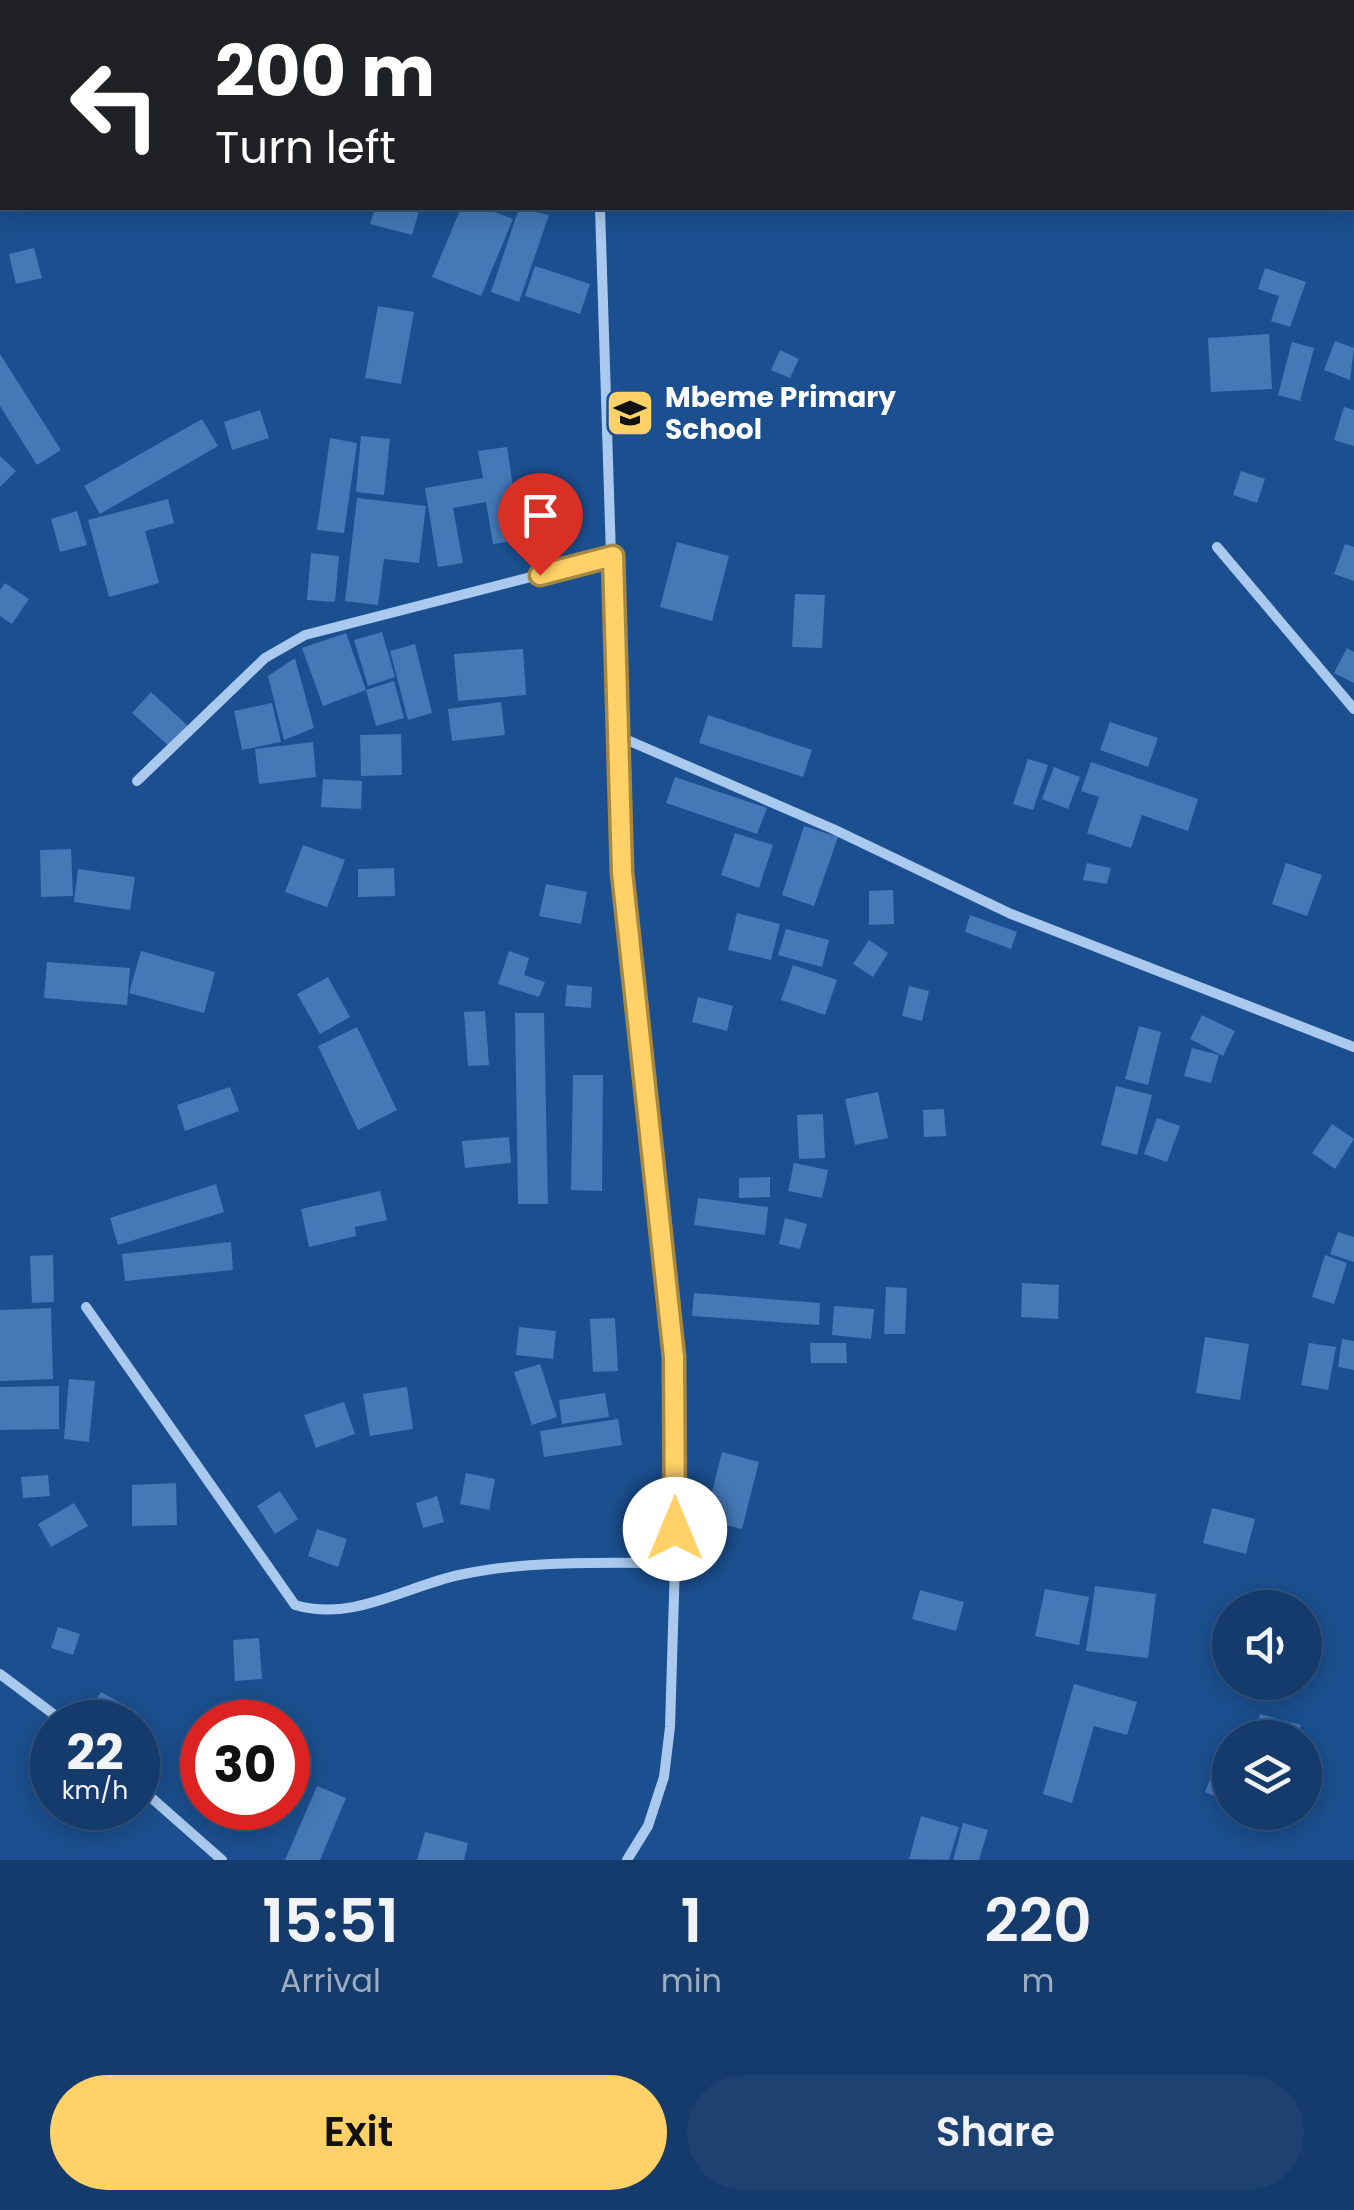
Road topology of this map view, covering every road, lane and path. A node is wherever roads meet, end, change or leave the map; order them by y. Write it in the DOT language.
graph roads {
  1 [pos="596,210"];
  2 [pos="1217,547"];
  3 [pos="613,556"];
  4 [pos="1354,709"];
  5 [pos="618,736"];
  6 [pos="137,781"];
  7 [pos="1354,1048"];
  8 [pos="86,1307"];
  9 [pos="675,1563"];
  10 [pos="0,1674"];
  11 [pos="35,1700"];
  12 [pos="160,1805"];
  13 [pos="222,1860"];
  14 [pos="627,1860"];
  1 -- 3 [label="street"];
  2 -- 4 [label="street"];
  3 -- 5 [label="street"];
  3 -- 6 [label="street"];
  5 -- 7 [label="street"];
  5 -- 9 [label="street"];
  8 -- 9 [label="street"];
  9 -- 14 [label="street"];
  10 -- 11 [label="street"];
  12 -- 13 [label="street"];
}
